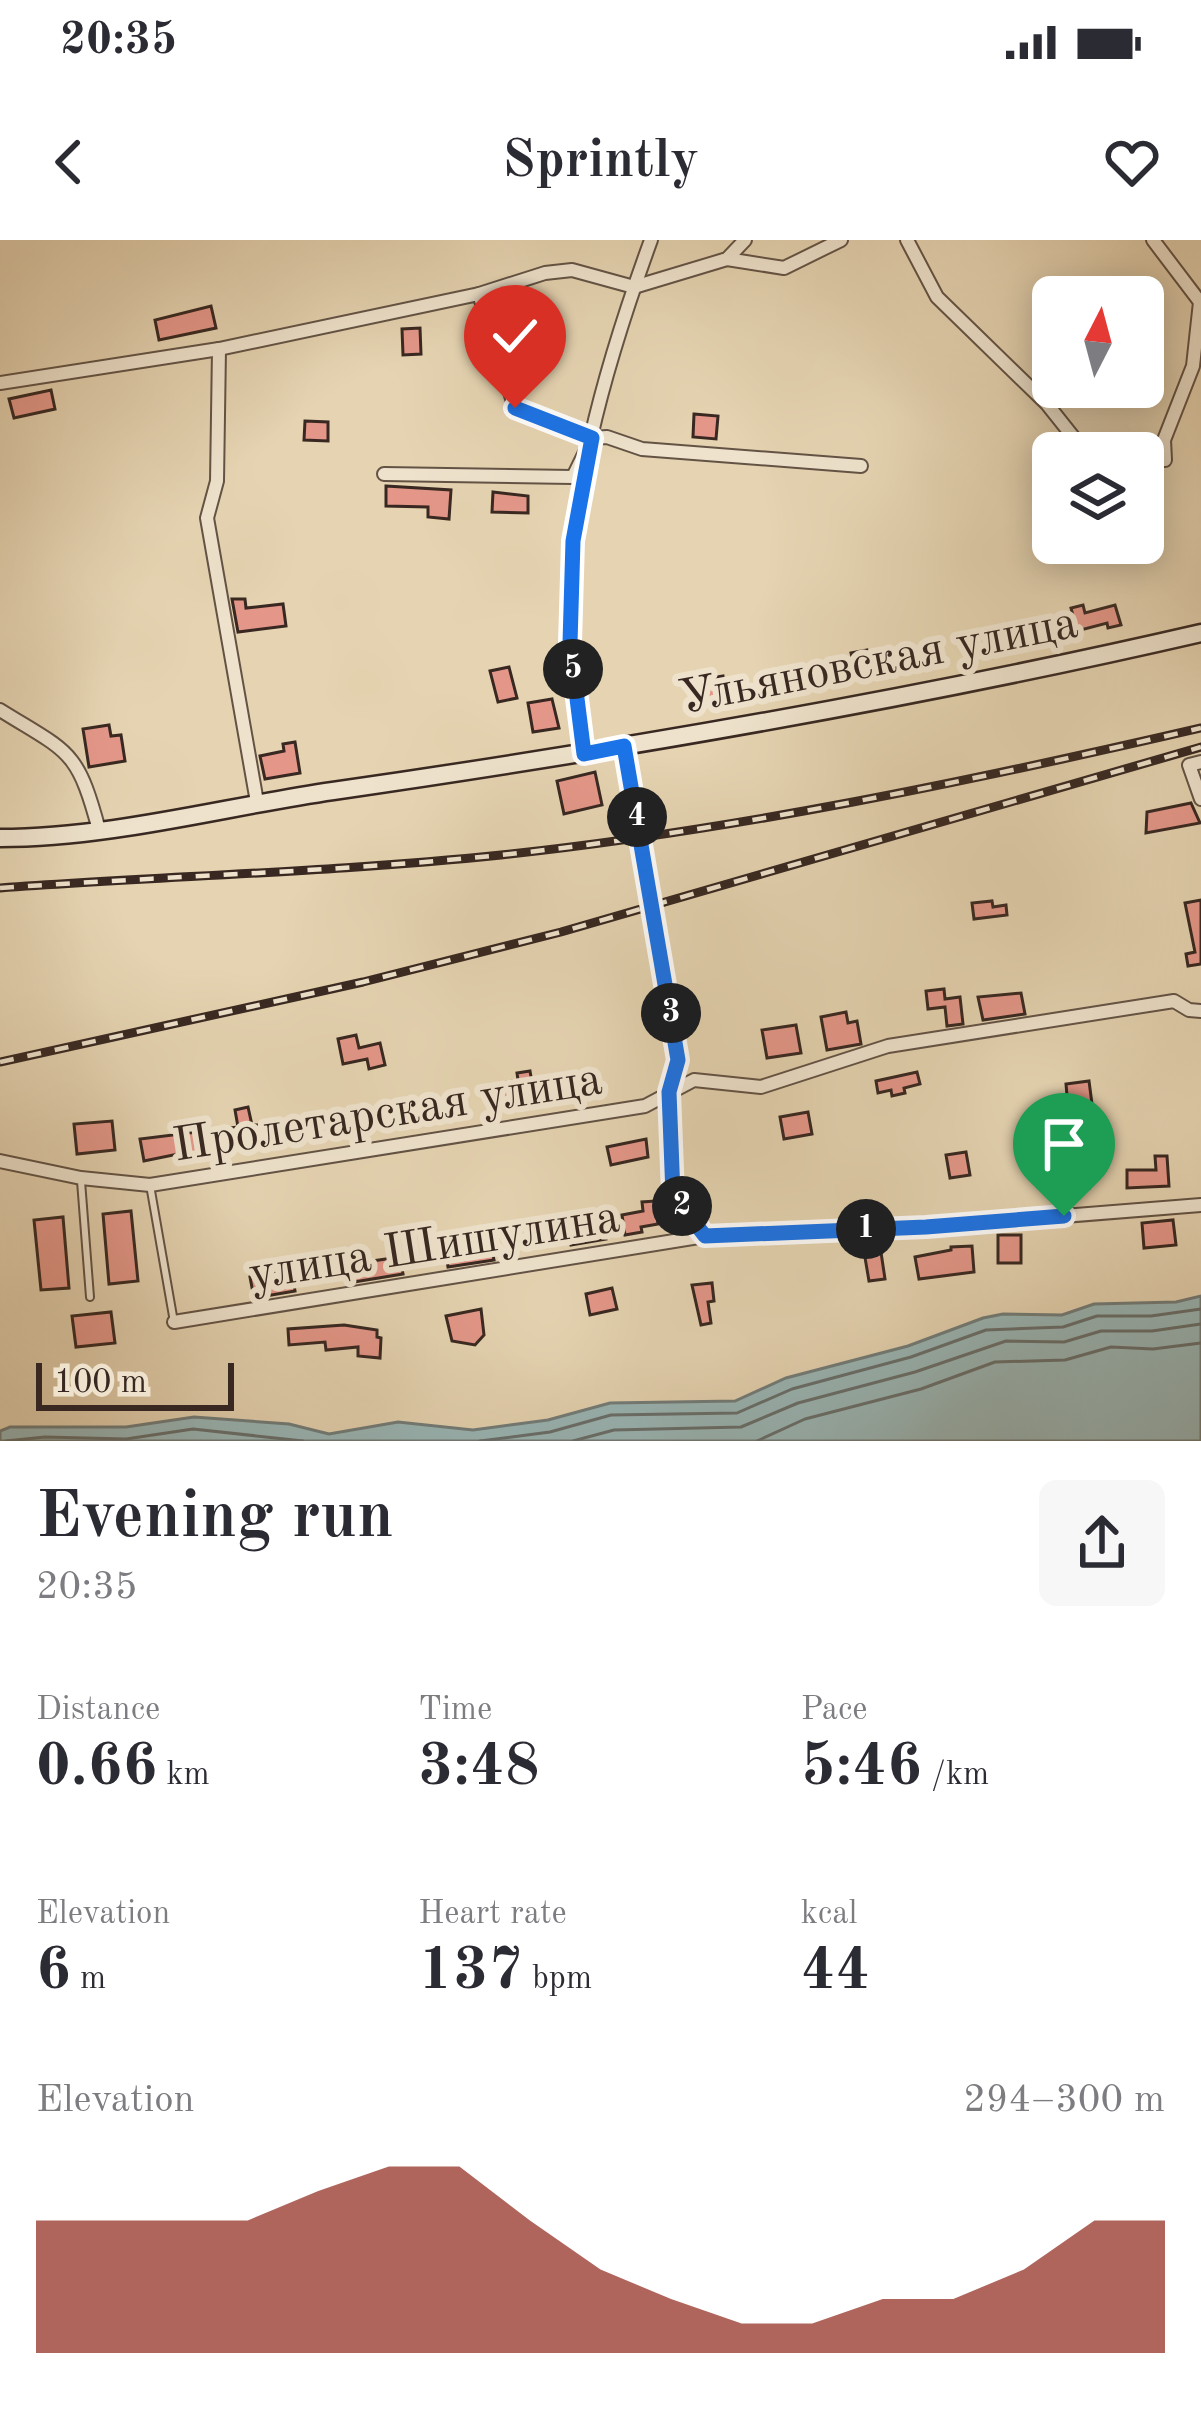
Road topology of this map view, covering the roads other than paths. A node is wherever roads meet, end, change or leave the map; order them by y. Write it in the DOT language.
graph roads {
  1 [pos="651,240"];
  2 [pos="745,240"];
  3 [pos="841,240"];
  4 [pos="907,240"];
  5 [pos="1153,240"];
  6 [pos="727,259"];
  7 [pos="634,287"];
  8 [pos="479,294"];
  9 [pos="219,349"];
  10 [pos="0,383"];
  11 [pos="1069,432"];
  12 [pos="592,438"];
  13 [pos="1164,440"];
  14 [pos="861,466"];
  15 [pos="384,474"];
  16 [pos="1199,634"];
  17 [pos="0,710"];
  18 [pos="624,746"];
  19 [pos="584,754"];
  20 [pos="1201,762"];
  21 [pos="1201,799"];
  22 [pos="257,802"];
  23 [pos="99,830"];
  24 [pos="0,838"];
  25 [pos="1201,1011"];
  26 [pos="669,1092"];
  27 [pos="0,1161"];
  28 [pos="81,1178"];
  29 [pos="150,1185"];
  30 [pos="1201,1205"];
  31 [pos="705,1236"];
  32 [pos="90,1297"];
  33 [pos="174,1322"];
  1 -- 7 [label="street"];
  2 -- 6 [label="street"];
  3 -- 6 [label="street"];
  4 -- 11 [label="street"];
  5 -- 13 [label="street"];
  6 -- 7 [label="street"];
  7 -- 8 [label="street"];
  7 -- 12 [label="street"];
  8 -- 9 [label="street"];
  8 -- 12 [label="street"];
  9 -- 10 [label="street"];
  9 -- 22 [label="street"];
  12 -- 14 [label="street"];
  12 -- 15 [label="street"];
  12 -- 19 [label="street"];
  16 -- 18 [label="main road, Ульяновская улица"];
  17 -- 23 [label="street"];
  18 -- 19 [label="main road, Ульяновская улица"];
  18 -- 26 [label="street, bridge"];
  19 -- 22 [label="main road, Ульяновская улица"];
  20 -- 21 [label="street"];
  22 -- 23 [label="main road, Ульяновская улица"];
  23 -- 24 [label="main road, Ульяновская улица"];
  25 -- 26 [label="street, Пролетарская улица"];
  26 -- 29 [label="street, Пролетарская улица"];
  26 -- 31 [label="street"];
  27 -- 28 [label="street, Пролетарская улица"];
  28 -- 29 [label="street, Пролетарская улица"];
  28 -- 32 [label="lane"];
  29 -- 33 [label="lane"];
  30 -- 31 [label="street, улица Шишулина"];
  31 -- 33 [label="street, улица Шишулина"];
}
